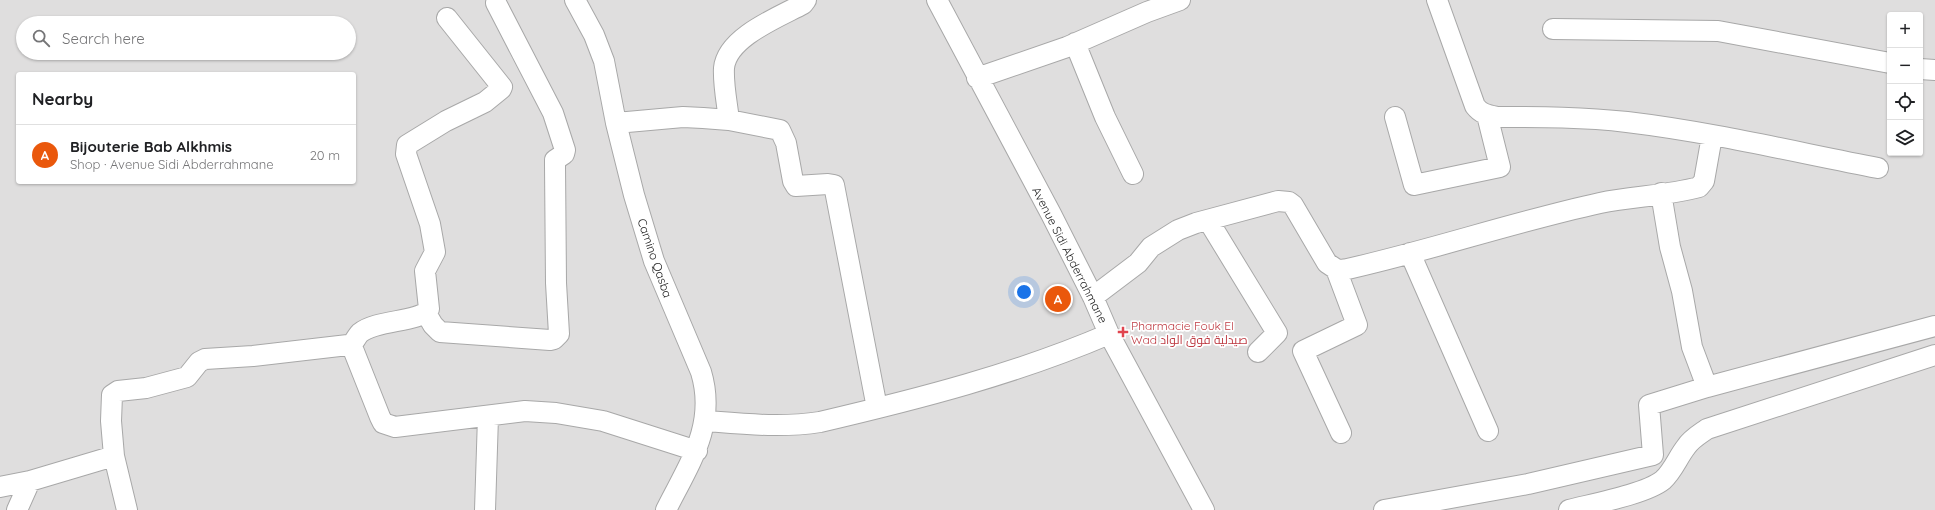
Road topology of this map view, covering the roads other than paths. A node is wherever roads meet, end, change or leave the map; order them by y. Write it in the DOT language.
graph roads {
  1 [pos="575,0"];
  2 [pos="806,0"];
  3 [pos="936,0"];
  4 [pos="1180,0"];
  5 [pos="1437,0"];
  6 [pos="496,4"];
  7 [pos="447,18"];
  8 [pos="1553,29"];
  9 [pos="1075,43"];
  10 [pos="1887,62"];
  11 [pos="977,78"];
  12 [pos="1487,115"];
  13 [pos="1394,117"];
  14 [pos="729,120"];
  15 [pos="616,123"];
  16 [pos="1712,136"];
  17 [pos="1878,168"];
  18 [pos="1133,174"];
  19 [pos="1661,193"];
  20 [pos="1208,220"];
  21 [pos="1410,254"];
  22 [pos="1336,270"];
  23 [pos="1093,297"];
  24 [pos="426,313"];
  25 [pos="1935,326"];
  26 [pos="1109,334"];
  27 [pos="351,346"];
  28 [pos="1258,352"];
  29 [pos="1935,355"];
  30 [pos="1707,387"];
  31 [pos="877,408"];
  32 [pos="488,417"];
  33 [pos="706,421"];
  34 [pos="1488,431"];
  35 [pos="1342,433"];
  36 [pos="697,450"];
  37 [pos="114,456"];
  38 [pos="30,481"];
  39 [pos="0,487"];
  40 [pos="1200,509"];
  41 [pos="17,510"];
  42 [pos="127,510"];
  43 [pos="485,510"];
  44 [pos="666,510"];
  45 [pos="1384,510"];
  46 [pos="1568,510"];
  1 -- 15 [label="street, Camino Qasba"];
  2 -- 14 [label="street"];
  3 -- 11 [label="street, Avenue Sidi Abderrahmane"];
  4 -- 9 [label="street"];
  5 -- 12 [label="street"];
  6 -- 24 [label="street"];
  7 -- 24 [label="street"];
  8 -- 10 [label="street"];
  9 -- 11 [label="street"];
  9 -- 18 [label="street"];
  11 -- 23 [label="street, Avenue Sidi Abderrahmane"];
  12 -- 13 [label="street"];
  12 -- 16 [label="street"];
  14 -- 15 [label="street"];
  14 -- 31 [label="street"];
  15 -- 33 [label="street, Camino Qasba"];
  16 -- 17 [label="street"];
  16 -- 19 [label="street"];
  19 -- 21 [label="street"];
  19 -- 30 [label="street"];
  20 -- 22 [label="street"];
  20 -- 23 [label="street"];
  20 -- 28 [label="street"];
  21 -- 22 [label="street"];
  21 -- 34 [label="street"];
  22 -- 35 [label="street"];
  23 -- 26 [label="street, Avenue Sidi Abderrahmane"];
  24 -- 27 [label="street"];
  25 -- 30 [label="street"];
  26 -- 31 [label="street"];
  26 -- 40 [label="street, Avenue Sidi Abderrahmane"];
  27 -- 32 [label="street"];
  27 -- 37 [label="street"];
  29 -- 46 [label="street"];
  30 -- 45 [label="street"];
  31 -- 33 [label="street"];
  32 -- 36 [label="street"];
  32 -- 43 [label="street"];
  33 -- 36 [label="street, Camino Qasba"];
  36 -- 44 [label="street, Camino Qasba"];
  37 -- 38 [label="street"];
  37 -- 42 [label="street"];
  38 -- 39 [label="street"];
  38 -- 41 [label="street"];
}
